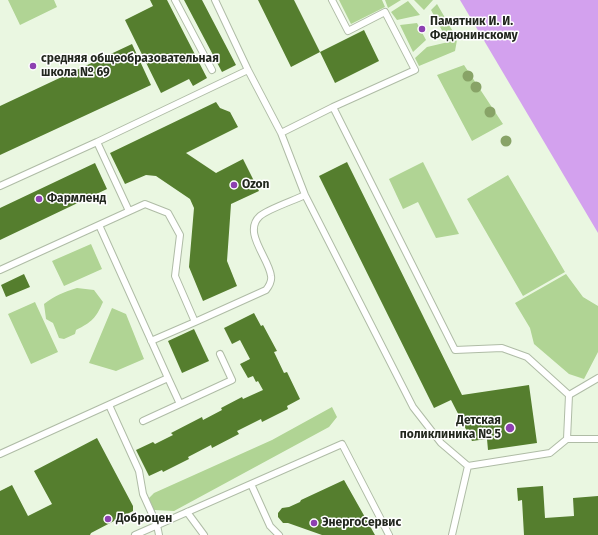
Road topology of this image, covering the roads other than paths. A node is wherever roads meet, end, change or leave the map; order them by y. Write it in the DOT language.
graph roads {
  1 [pos="175,0"];
  2 [pos="215,0"];
  3 [pos="332,0"];
  4 [pos="212,70"];
  5 [pos="248,70"];
  6 [pos="333,108"];
  7 [pos="281,133"];
  8 [pos="97,142"];
  9 [pos="0,186"];
  10 [pos="305,195"];
  11 [pos="129,211"];
  12 [pos="99,225"];
  13 [pos="0,270"];
  14 [pos="195,322"];
  15 [pos="151,341"];
  16 [pos="220,354"];
  17 [pos="168,378"];
  18 [pos="598,378"];
  19 [pos="569,395"];
  20 [pos="180,404"];
  21 [pos="109,405"];
  22 [pos="143,421"];
  23 [pos="567,439"];
  24 [pos="598,439"];
  25 [pos="0,454"];
  26 [pos="468,466"];
  27 [pos="251,484"];
  28 [pos="187,512"];
  29 [pos="157,525"];
  30 [pos="135,535"];
  31 [pos="158,535"];
  32 [pos="204,535"];
  33 [pos="279,535"];
  34 [pos="389,535"];
  35 [pos="452,535"];
  1 -- 4 [label="lane"];
  2 -- 5 [label="lane"];
  3 -- 6 [label="lane"];
  5 -- 7 [label="lane"];
  5 -- 8 [label="lane"];
  6 -- 7 [label="lane"];
  6 -- 19 [label="lane"];
  7 -- 10 [label="lane"];
  8 -- 9 [label="lane"];
  8 -- 11 [label="lane"];
  10 -- 14 [label="lane"];
  10 -- 26 [label="lane"];
  11 -- 12 [label="lane"];
  11 -- 14 [label="lane"];
  12 -- 13 [label="lane"];
  12 -- 15 [label="lane"];
  14 -- 15 [label="lane"];
  15 -- 17 [label="lane"];
  16 -- 20 [label="lane"];
  17 -- 20 [label="lane"];
  17 -- 21 [label="lane"];
  18 -- 19 [label="lane"];
  19 -- 23 [label="lane"];
  20 -- 22 [label="lane"];
  21 -- 25 [label="lane"];
  21 -- 29 [label="lane"];
  23 -- 24 [label="lane"];
  23 -- 26 [label="lane"];
  26 -- 35 [label="lane"];
  27 -- 28 [label="lane"];
  27 -- 33 [label="lane"];
  27 -- 34 [label="lane"];
  28 -- 29 [label="lane"];
  28 -- 32 [label="lane"];
  29 -- 30 [label="lane"];
  29 -- 31 [label="lane"];
}
